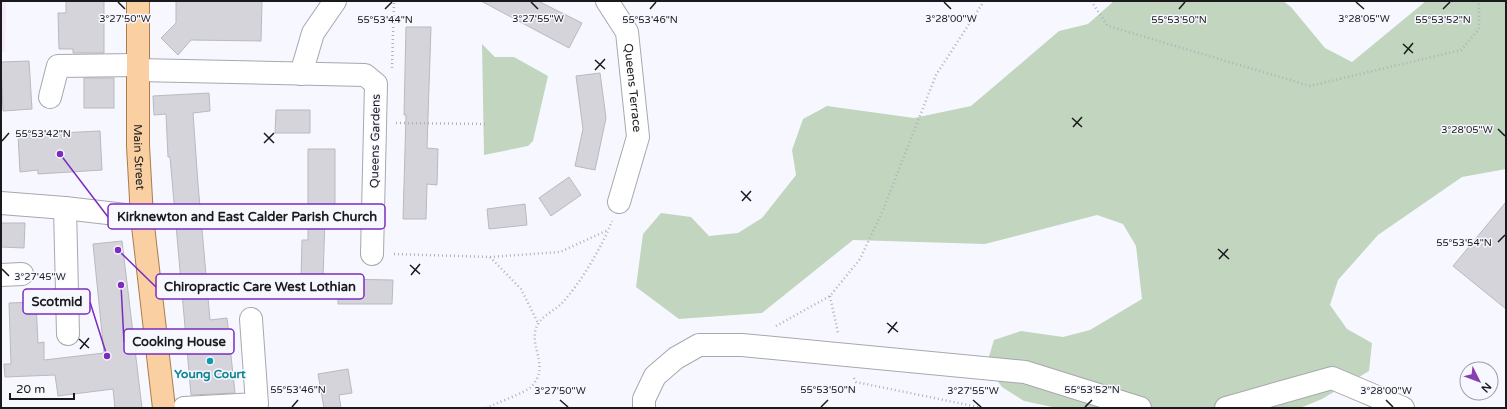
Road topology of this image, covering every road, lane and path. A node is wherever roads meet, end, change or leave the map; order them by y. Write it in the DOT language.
graph roads {
  1 [pos="138,1"];
  2 [pos="335,1"];
  3 [pos="394,1"];
  4 [pos="608,1"];
  5 [pos="984,1"];
  6 [pos="1091,1"];
  7 [pos="1479,1"];
  8 [pos="137,68"];
  9 [pos="301,74"];
  10 [pos="376,84"];
  11 [pos="50,97"];
  12 [pos="376,123"];
  13 [pos="488,124"];
  14 [pos="620,202"];
  15 [pos="1,203"];
  16 [pos="65,208"];
  17 [pos="142,217"];
  18 [pos="608,230"];
  19 [pos="372,254"];
  20 [pos="490,257"];
  21 [pos="251,320"];
  22 [pos="538,323"];
  23 [pos="776,326"];
  24 [pos="68,334"];
  25 [pos="164,408"];
  26 [pos="184,408"];
  27 [pos="486,408"];
  28 [pos="644,408"];
  29 [pos="1140,408"];
  30 [pos="1226,408"];
  31 [pos="1403,408"];
  1 -- 8 [label="main road, Main Street"];
  2 -- 9 [label="street"];
  3 -- 10 [label="path"];
  4 -- 14 [label="street, Queens Terrace"];
  5 -- 23 [label="path"];
  6 -- 7 [label="path"];
  8 -- 9 [label="street, Queens Gardens"];
  8 -- 11 [label="street, Queens Gardens"];
  8 -- 17 [label="main road, Main Street"];
  9 -- 10 [label="street, Queens Gardens"];
  10 -- 12 [label="street, Queens Gardens"];
  12 -- 13 [label="path"];
  12 -- 19 [label="street, Queens Gardens"];
  14 -- 18 [label="path"];
  15 -- 16 [label="street"];
  16 -- 17 [label="street"];
  16 -- 24 [label="street"];
  17 -- 25 [label="main road, Main Street"];
  18 -- 20 [label="path"];
  18 -- 22 [label="path"];
  19 -- 20 [label="path"];
  20 -- 22 [label="path"];
  21 -- 26 [label="street"];
  22 -- 27 [label="path"];
  28 -- 29 [label="street"];
  30 -- 31 [label="street"];
}
